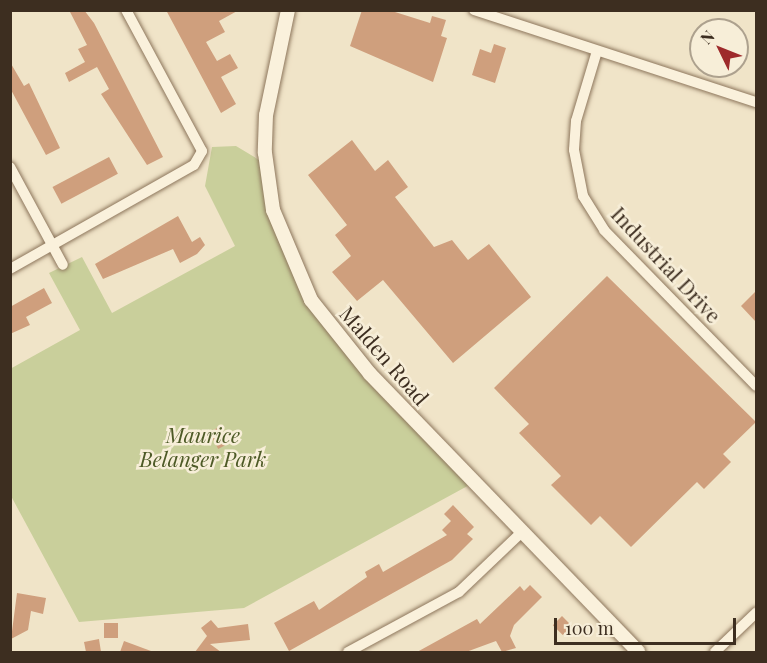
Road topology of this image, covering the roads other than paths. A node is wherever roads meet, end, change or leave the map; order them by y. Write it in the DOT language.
graph roads {
  1 [pos="126,10"];
  2 [pos="288,10"];
  3 [pos="474,10"];
  4 [pos="597,51"];
  5 [pos="756,102"];
  6 [pos="10,167"];
  7 [pos="53,246"];
  8 [pos="63,265"];
  9 [pos="10,269"];
  10 [pos="756,386"];
  11 [pos="521,533"];
  12 [pos="756,613"];
  13 [pos="348,652"];
  14 [pos="638,652"];
  15 [pos="716,652"];
  1 -- 7 [label="street"];
  2 -- 11 [label="main road, Malden Road"];
  3 -- 4 [label="street"];
  4 -- 5 [label="street"];
  4 -- 10 [label="street, Industrial Drive"];
  6 -- 7 [label="street"];
  7 -- 8 [label="street"];
  7 -- 9 [label="street"];
  11 -- 13 [label="street"];
  11 -- 14 [label="main road, Malden Road"];
  12 -- 15 [label="street"];
}
